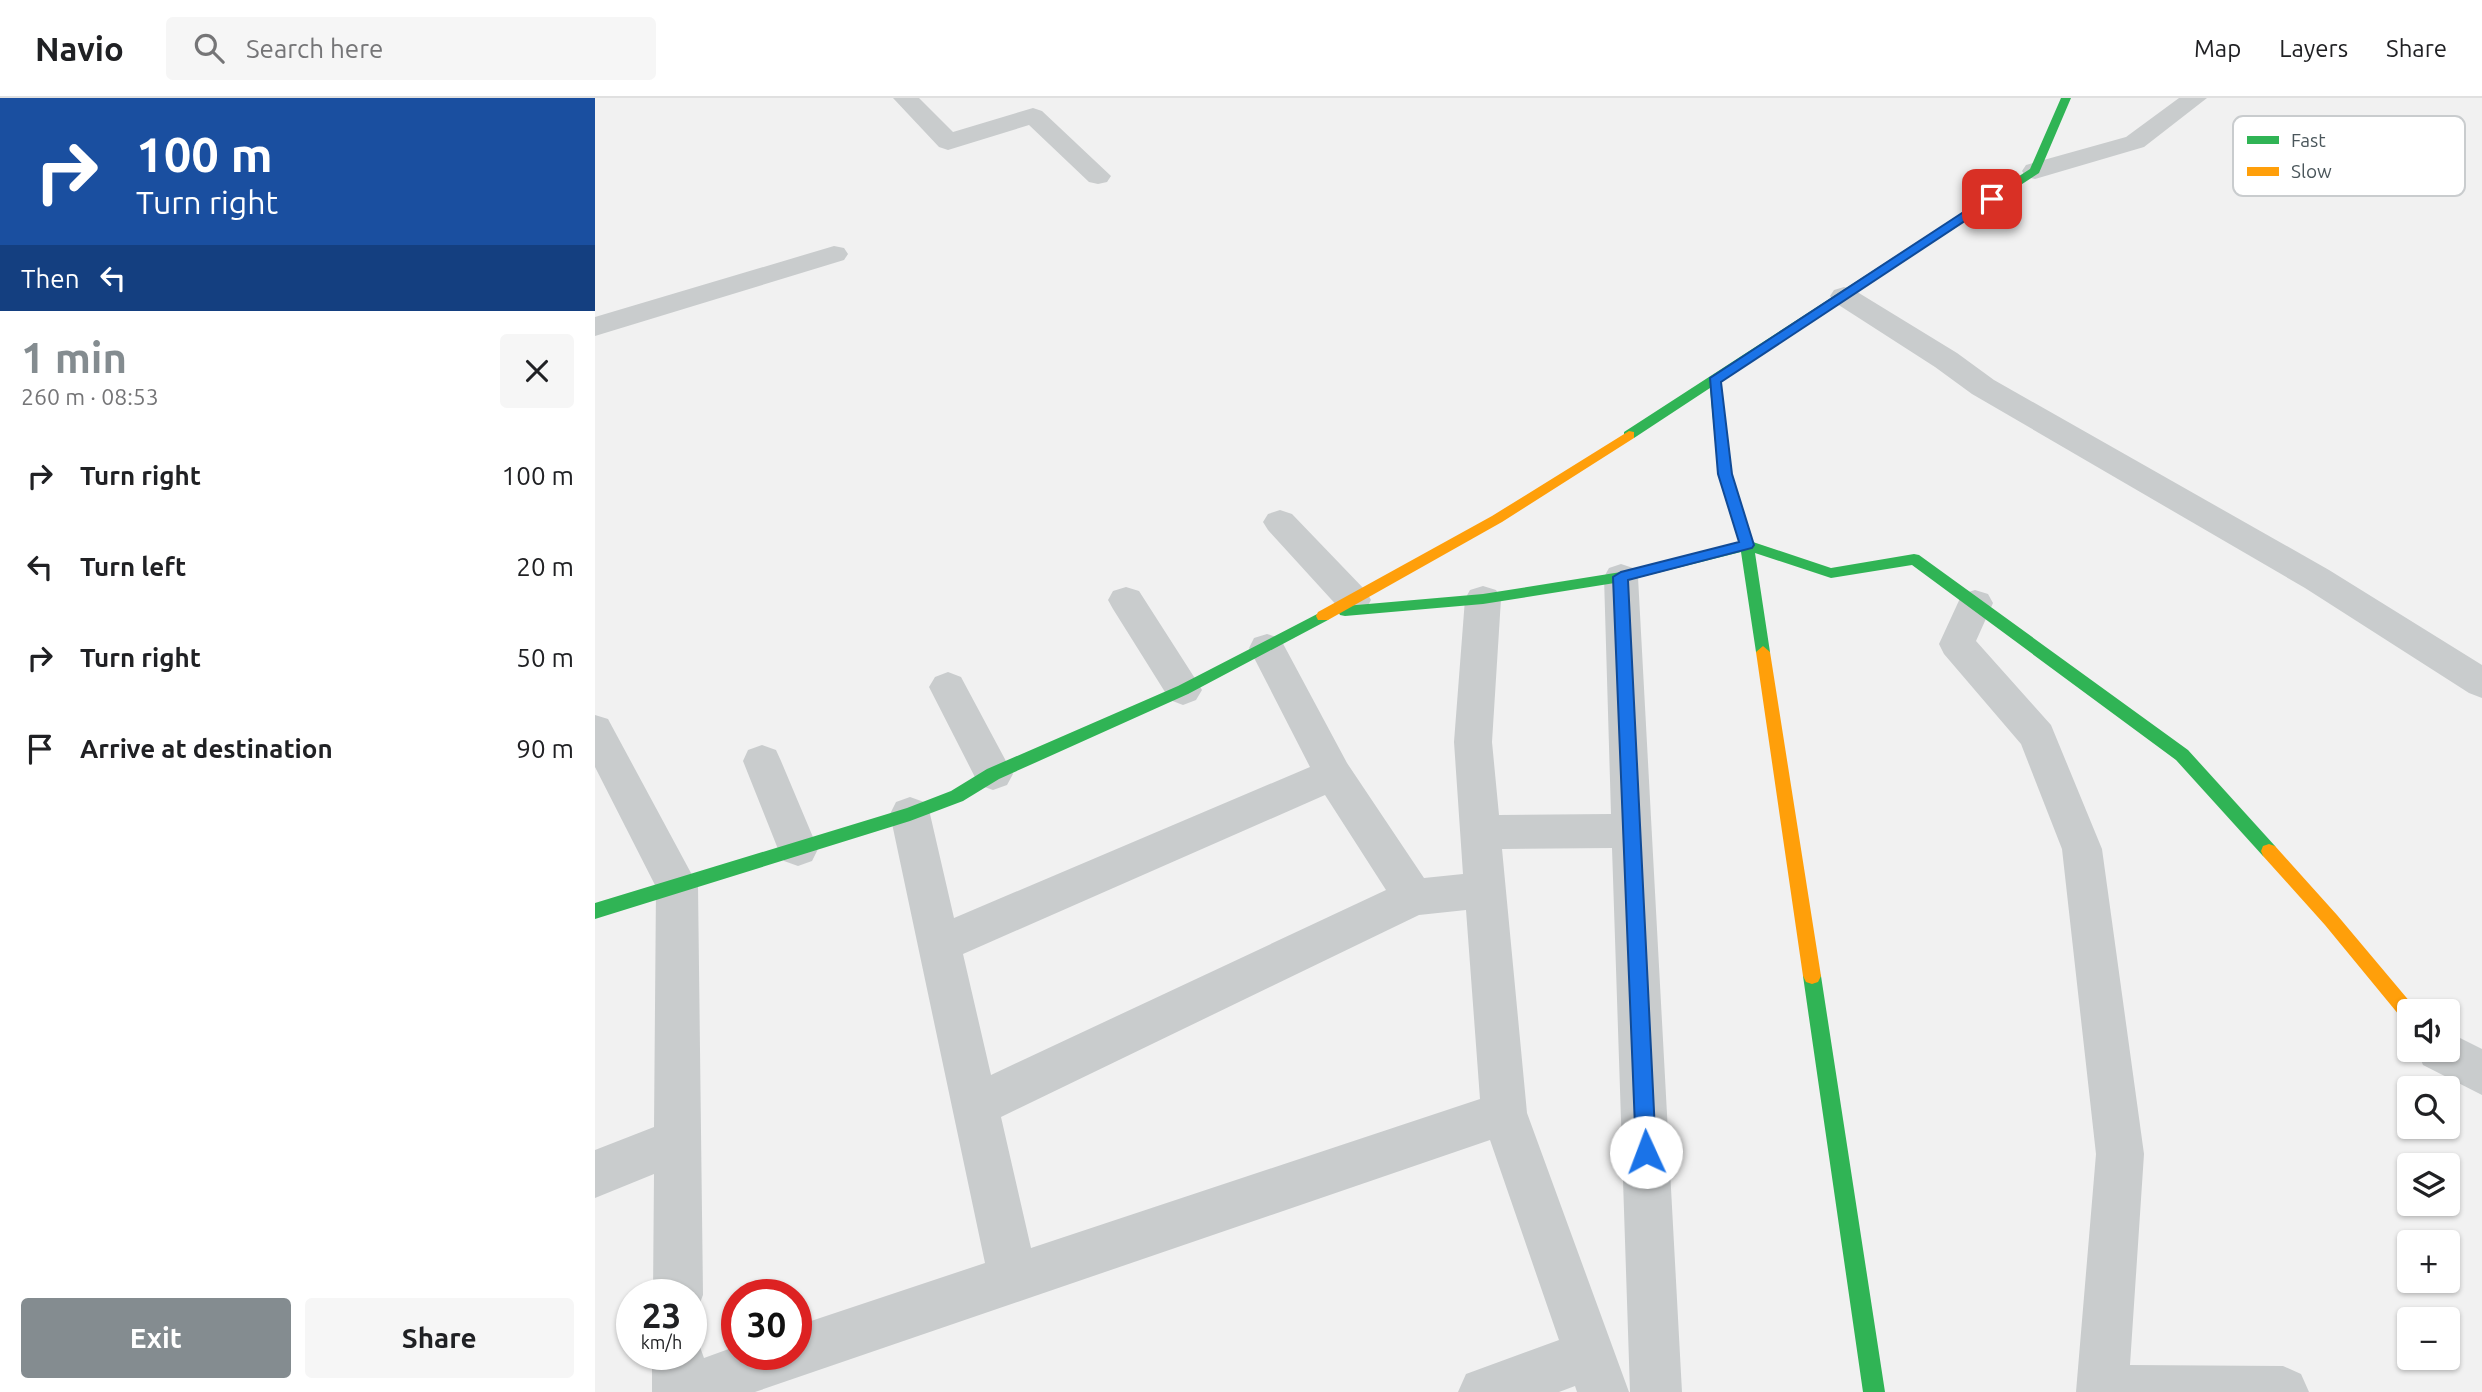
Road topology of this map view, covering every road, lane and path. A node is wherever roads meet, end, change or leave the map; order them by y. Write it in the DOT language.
graph roads {
  1 [pos="905,98"];
  2 [pos="2066,98"];
  3 [pos="2195,98"];
  4 [pos="2035,171"];
  5 [pos="1098,176"];
  6 [pos="834,254"];
  7 [pos="1843,296"];
  8 [pos="595,327"];
  9 [pos="1715,380"];
  10 [pos="1280,522"];
  11 [pos="1747,545"];
  12 [pos="1621,577"];
  13 [pos="1483,599"];
  14 [pos="1126,600"];
  15 [pos="1975,603"];
  16 [pos="1341,606"];
  17 [pos="1267,648"];
  18 [pos="2482,682"];
  19 [pos="948,687"];
  20 [pos="1183,690"];
  21 [pos="595,730"];
  22 [pos="762,761"];
  23 [pos="993,774"];
  24 [pos="1333,774"];
  25 [pos="910,814"];
  26 [pos="1632,831"];
  27 [pos="1481,832"];
  28 [pos="798,849"];
  29 [pos="677,886"];
  30 [pos="1486,890"];
  31 [pos="1414,897"];
  32 [pos="595,911"];
  33 [pos="939,944"];
  34 [pos="2397,999"];
  35 [pos="2460,1061"];
  36 [pos="2482,1073"];
  37 [pos="975,1107"];
  38 [pos="1504,1113"];
  39 [pos="677,1141"];
  40 [pos="595,1174"];
  41 [pos="1013,1278"];
  42 [pos="678,1279"];
  43 [pos="812,1347"];
  44 [pos="678,1370"];
  45 [pos="743,1370"];
  46 [pos="1597,1374"];
  47 [pos="2102,1391"];
  48 [pos="679,1392"];
  49 [pos="1484,1392"];
  50 [pos="1656,1392"];
  51 [pos="1874,1392"];
  52 [pos="2283,1392"];
  1 -- 5 [label="street"];
  2 -- 4 [label="street"];
  3 -- 4 [label="street"];
  4 -- 7 [label="street"];
  6 -- 8 [label="street"];
  7 -- 9 [label="street"];
  7 -- 18 [label="street"];
  9 -- 11 [label="street"];
  9 -- 16 [label="street"];
  10 -- 16 [label="street"];
  11 -- 12 [label="street"];
  11 -- 15 [label="street"];
  11 -- 51 [label="street"];
  12 -- 13 [label="street"];
  12 -- 26 [label="street"];
  13 -- 16 [label="street"];
  13 -- 27 [label="street"];
  14 -- 20 [label="street"];
  15 -- 34 [label="street"];
  15 -- 47 [label="street"];
  16 -- 17 [label="street"];
  17 -- 20 [label="street"];
  17 -- 24 [label="street"];
  19 -- 23 [label="street"];
  20 -- 23 [label="street"];
  21 -- 29 [label="street"];
  22 -- 28 [label="street"];
  23 -- 25 [label="street"];
  24 -- 31 [label="street"];
  24 -- 33 [label="street"];
  25 -- 28 [label="street"];
  25 -- 33 [label="street"];
  26 -- 27 [label="street"];
  26 -- 50 [label="street"];
  27 -- 30 [label="street"];
  28 -- 29 [label="street"];
  29 -- 32 [label="street"];
  29 -- 39 [label="street"];
  30 -- 31 [label="street"];
  30 -- 38 [label="street"];
  31 -- 37 [label="street"];
  33 -- 37 [label="street"];
  35 -- 36 [label="street"];
  37 -- 41 [label="street"];
  38 -- 41 [label="street"];
  38 -- 46 [label="street"];
  39 -- 40 [label="street"];
  39 -- 42 [label="street"];
  41 -- 43 [label="street"];
  44 -- 48 [label="street"];
  45 -- 48 [label="street"];
  46 -- 49 [label="street"];
  47 -- 52 [label="street"];
}
